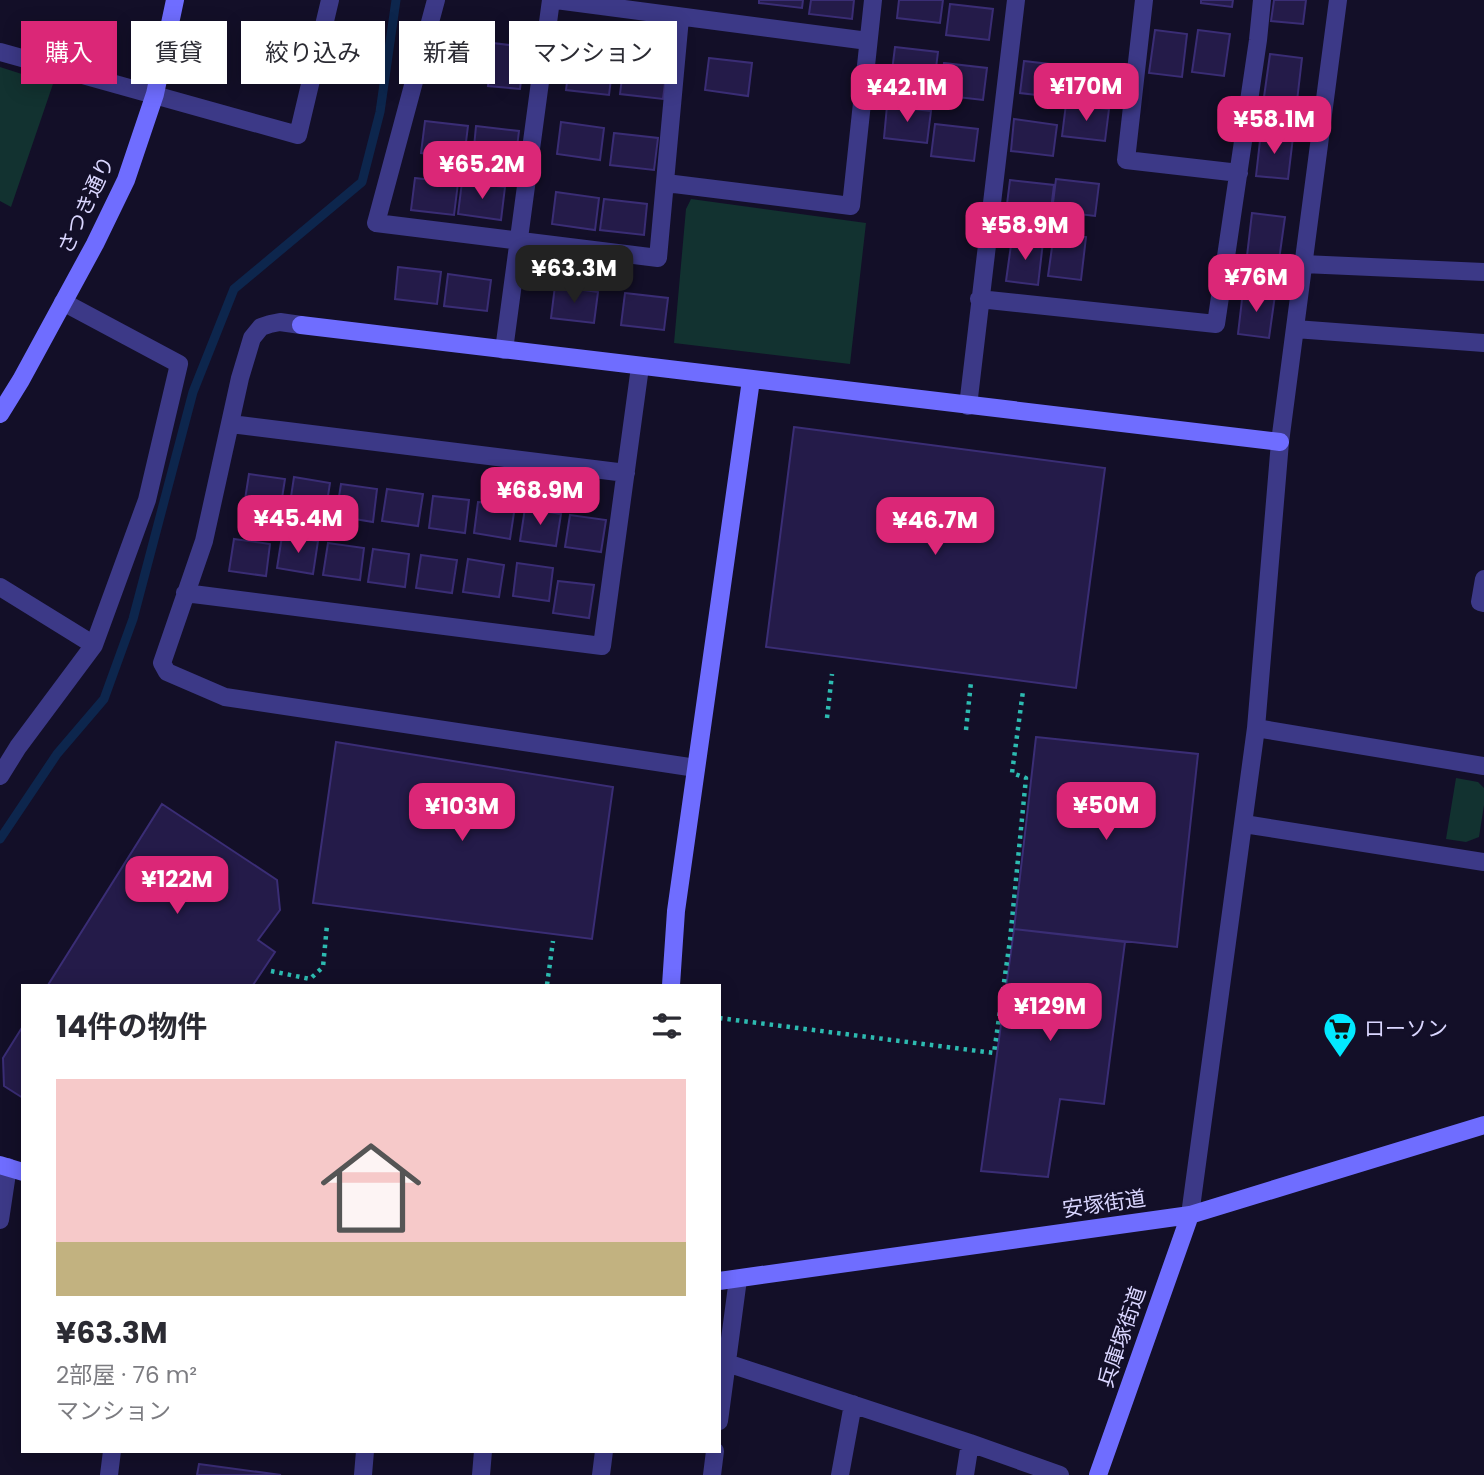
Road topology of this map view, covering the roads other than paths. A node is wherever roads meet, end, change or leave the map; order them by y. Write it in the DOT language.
graph roads {
  1 [pos="175,0"];
  2 [pos="330,0"];
  3 [pos="436,0"];
  4 [pos="554,0"];
  5 [pos="873,0"];
  6 [pos="1016,0"];
  7 [pos="1144,0"];
  8 [pos="1262,0"];
  9 [pos="1338,0"];
  10 [pos="680,18"];
  11 [pos="868,41"];
  12 [pos="0,52"];
  13 [pos="155,94"];
  14 [pos="1239,173"];
  15 [pos="666,183"];
  16 [pos="519,241"];
  17 [pos="1303,264"];
  18 [pos="1484,272"];
  19 [pos="979,299"];
  20 [pos="63,302"];
  21 [pos="1295,329"];
  22 [pos="1484,343"];
  23 [pos="504,350"];
  24 [pos="640,367"];
  25 [pos="751,380"];
  26 [pos="968,406"];
  27 [pos="0,414"];
  28 [pos="230,424"];
  29 [pos="1280,442"];
  30 [pos="626,473"];
  31 [pos="1484,579"];
  32 [pos="0,587"];
  33 [pos="186,593"];
  34 [pos="1484,603"];
  35 [pos="94,645"];
  36 [pos="1256,728"];
  37 [pos="1484,766"];
  38 [pos="696,768"];
  39 [pos="0,776"];
  40 [pos="1244,824"];
  41 [pos="1484,862"];
  42 [pos="671,984"];
  43 [pos="1484,1125"];
  44 [pos="10,1168"];
  45 [pos="1190,1214"];
  46 [pos="0,1220"];
  47 [pos="738,1279"];
  48 [pos="721,1281"];
  49 [pos="727,1363"];
  50 [pos="853,1404"];
  51 [pos="721,1406"];
  52 [pos="970,1443"];
  53 [pos="112,1453"];
  54 [pos="365,1453"];
  55 [pos="483,1453"];
  56 [pos="604,1453"];
  57 [pos="715,1453"];
  58 [pos="108,1475"];
  59 [pos="363,1475"];
  60 [pos="481,1475"];
  61 [pos="601,1475"];
  62 [pos="712,1475"];
  63 [pos="840,1475"];
  64 [pos="965,1475"];
  65 [pos="1060,1475"];
  66 [pos="1098,1475"];
  1 -- 13 [label="street, さつき通り"];
  2 -- 13 [label="street"];
  3 -- 16 [label="street"];
  4 -- 10 [label="street"];
  4 -- 16 [label="street"];
  5 -- 11 [label="street"];
  6 -- 19 [label="street"];
  7 -- 14 [label="street"];
  8 -- 14 [label="street"];
  9 -- 17 [label="street"];
  10 -- 11 [label="street"];
  10 -- 15 [label="street"];
  11 -- 15 [label="street"];
  12 -- 13 [label="street"];
  13 -- 20 [label="street, さつき通り"];
  14 -- 19 [label="street"];
  15 -- 16 [label="street"];
  16 -- 23 [label="street"];
  17 -- 18 [label="street"];
  17 -- 21 [label="street"];
  19 -- 26 [label="street"];
  20 -- 27 [label="street, さつき通り"];
  20 -- 35 [label="street"];
  21 -- 22 [label="street"];
  21 -- 29 [label="street"];
  23 -- 24 [label="street"];
  23 -- 28 [label="street"];
  24 -- 25 [label="street"];
  24 -- 30 [label="street"];
  25 -- 26 [label="street"];
  25 -- 38 [label="street"];
  26 -- 29 [label="street"];
  28 -- 30 [label="street"];
  28 -- 33 [label="street"];
  29 -- 36 [label="street"];
  30 -- 33 [label="street"];
  31 -- 34 [label="street"];
  32 -- 35 [label="street"];
  33 -- 38 [label="street"];
  35 -- 39 [label="street"];
  36 -- 37 [label="street"];
  36 -- 40 [label="street"];
  38 -- 42 [label="street"];
  40 -- 41 [label="street"];
  40 -- 45 [label="street"];
  43 -- 45 [label="street, 安塚街道"];
  44 -- 46 [label="street"];
  45 -- 47 [label="street, 安塚街道"];
  45 -- 66 [label="street, 兵庫塚街道"];
  47 -- 48 [label="street, 安塚街道"];
  47 -- 49 [label="street"];
  49 -- 50 [label="street"];
  49 -- 51 [label="street"];
  50 -- 52 [label="street"];
  50 -- 63 [label="street"];
  52 -- 64 [label="street"];
  52 -- 65 [label="street"];
  53 -- 58 [label="street"];
  54 -- 59 [label="street"];
  55 -- 60 [label="street"];
  56 -- 61 [label="street"];
  57 -- 62 [label="street"];
}
